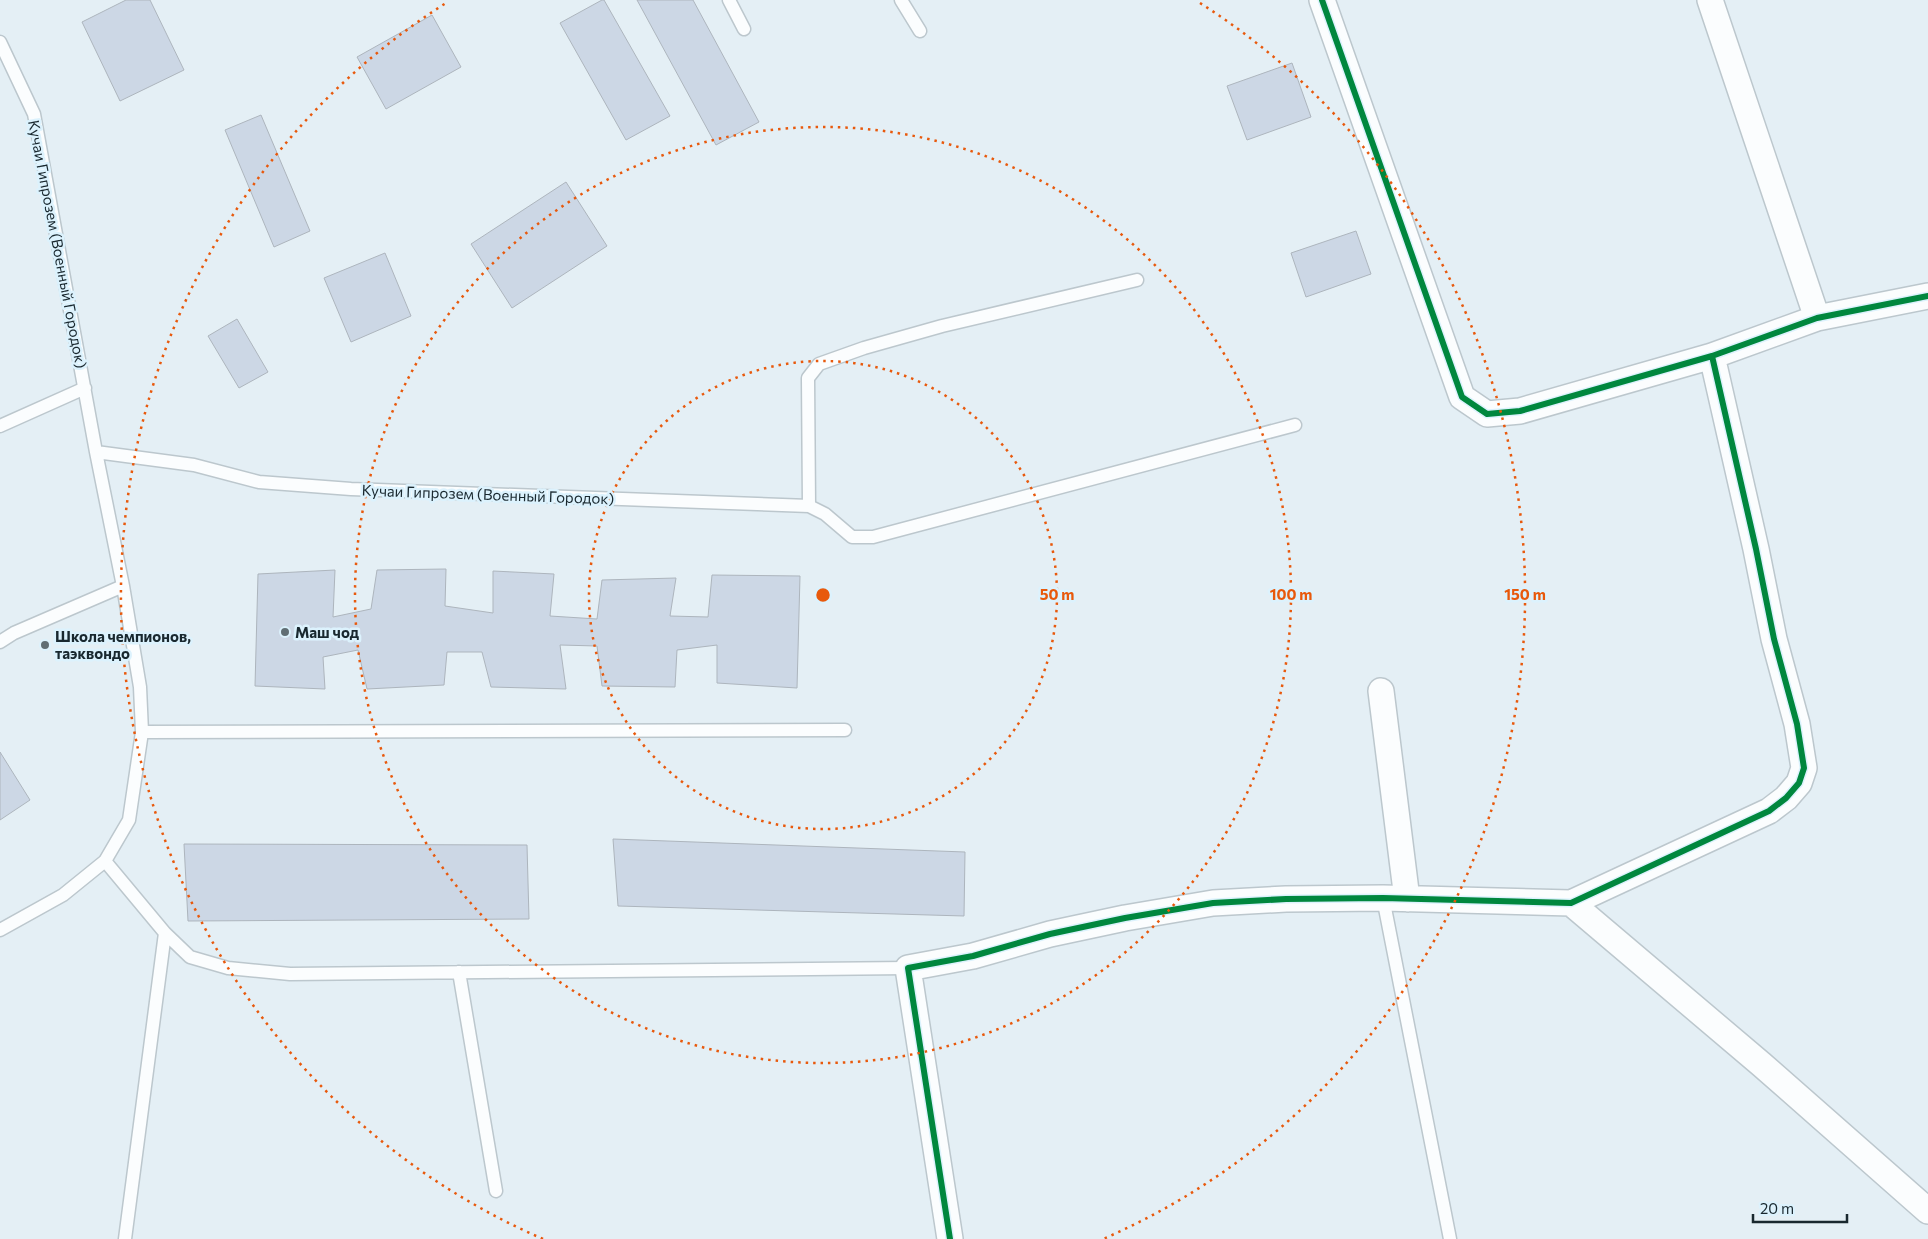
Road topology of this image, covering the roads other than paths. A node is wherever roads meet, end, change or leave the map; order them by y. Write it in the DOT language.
graph roads {
  1 [pos="729,0"];
  2 [pos="901,0"];
  3 [pos="1322,0"];
  4 [pos="1710,0"];
  5 [pos="744,29"];
  6 [pos="920,31"];
  7 [pos="0,42"];
  8 [pos="1137,280"];
  9 [pos="1928,296"];
  10 [pos="1817,318"];
  11 [pos="1712,356"];
  12 [pos="85,388"];
  13 [pos="1295,425"];
  14 [pos="0,426"];
  15 [pos="96,452"];
  16 [pos="809,506"];
  17 [pos="123,586"];
  18 [pos="0,642"];
  19 [pos="1380,692"];
  20 [pos="845,730"];
  21 [pos="142,732"];
  22 [pos="105,861"];
  23 [pos="1395,898"];
  24 [pos="1571,903"];
  25 [pos="0,930"];
  26 [pos="164,933"];
  27 [pos="908,968"];
  28 [pos="458,972"];
  29 [pos="496,1191"];
  30 [pos="1928,1211"];
  31 [pos="126,1239"];
  32 [pos="950,1239"];
  33 [pos="1450,1239"];
  1 -- 5 [label="lane"];
  2 -- 6 [label="lane"];
  3 -- 11 [label="street"];
  4 -- 10 [label="street"];
  7 -- 12 [label="lane, Кучаи Гипрозем (Военный Городок)"];
  8 -- 16 [label="lane"];
  9 -- 10 [label="street"];
  10 -- 11 [label="street"];
  11 -- 24 [label="street"];
  12 -- 14 [label="lane"];
  12 -- 15 [label="lane, Кучаи Гипрозем (Военный Городок)"];
  13 -- 16 [label="lane, Кучаи Гипрозем (Военный Городок)"];
  15 -- 16 [label="lane, Кучаи Гипрозем (Военный Городок)"];
  15 -- 17 [label="lane, Кучаи Гипрозем (Военный Городок)"];
  17 -- 18 [label="lane"];
  17 -- 21 [label="lane, Кучаи Гипрозем (Военный Городок)"];
  19 -- 23 [label="street"];
  20 -- 21 [label="lane"];
  21 -- 22 [label="lane, Кучаи Гипрозем (Военный Городок)"];
  22 -- 25 [label="lane, Кучаи Гипрозем (Военный Городок)"];
  22 -- 26 [label="lane"];
  23 -- 24 [label="street"];
  23 -- 27 [label="street"];
  23 -- 33 [label="lane"];
  24 -- 30 [label="street"];
  26 -- 28 [label="lane"];
  26 -- 31 [label="lane"];
  27 -- 28 [label="lane"];
  27 -- 32 [label="street"];
  28 -- 29 [label="lane"];
}
